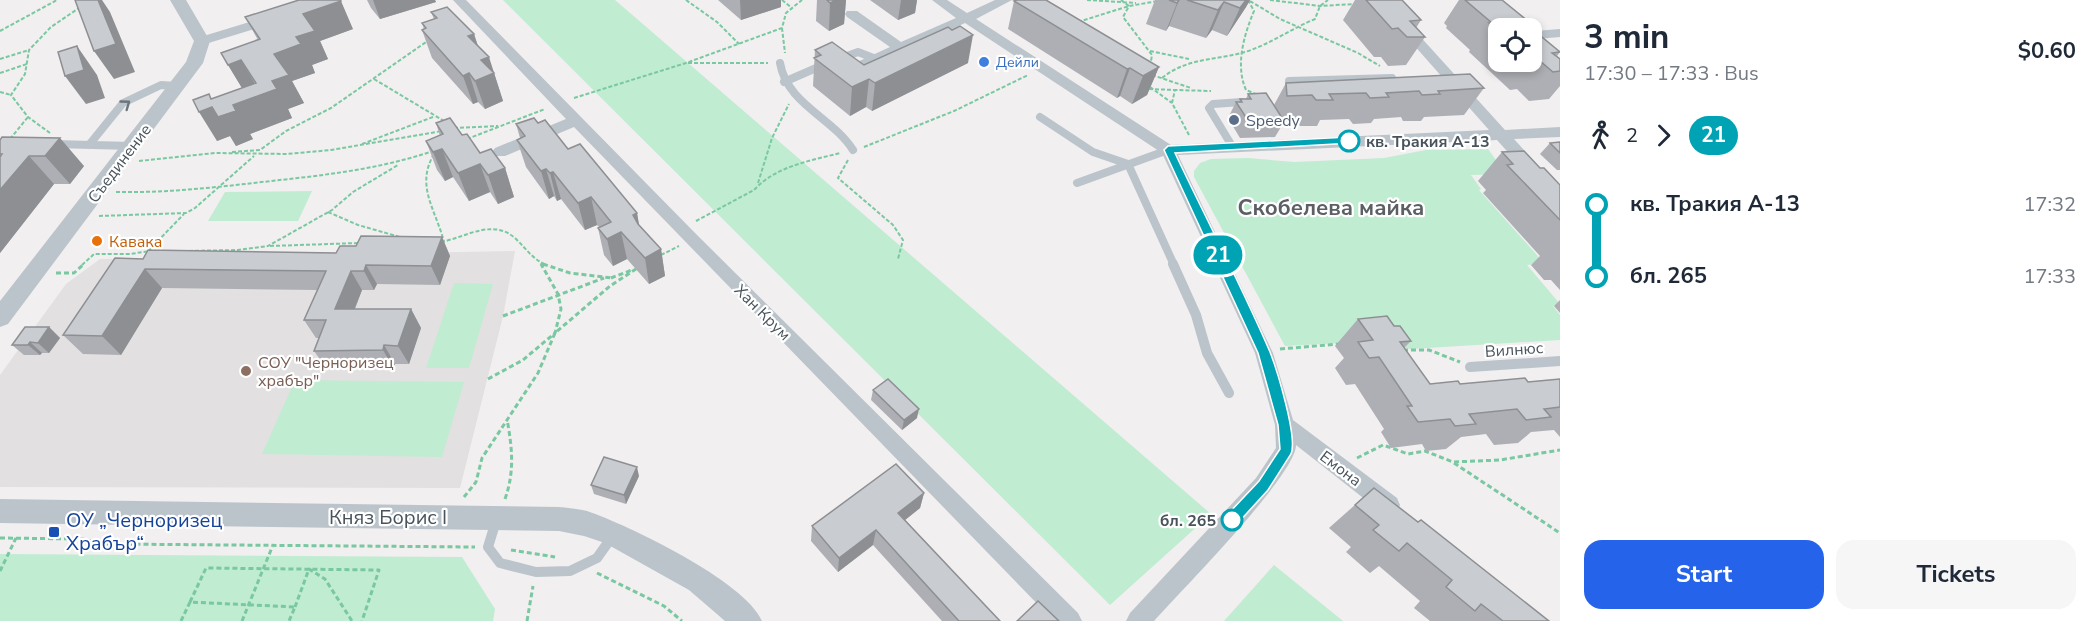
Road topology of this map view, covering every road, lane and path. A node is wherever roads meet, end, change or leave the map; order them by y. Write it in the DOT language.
graph roads {
  1 [pos="57,0"];
  2 [pos="178,0"];
  3 [pos="459,0"];
  4 [pos="686,0"];
  5 [pos="782,0"];
  6 [pos="802,0"];
  7 [pos="938,0"];
  8 [pos="1006,0"];
  9 [pos="1087,0"];
  10 [pos="1248,0"];
  11 [pos="1270,0"];
  12 [pos="1328,0"];
  13 [pos="1122,1"];
  14 [pos="1380,1"];
  15 [pos="1146,3"];
  16 [pos="1162,3"];
  17 [pos="86,5"];
  18 [pos="1128,6"];
  19 [pos="1320,6"];
  20 [pos="792,8"];
  21 [pos="290,14"];
  22 [pos="852,14"];
  23 [pos="966,18"];
  24 [pos="1069,26"];
  25 [pos="1296,26"];
  26 [pos="782,28"];
  27 [pos="0,31"];
  28 [pos="1542,31"];
  29 [pos="1560,33"];
  30 [pos="437,35"];
  31 [pos="202,40"];
  32 [pos="1542,41"];
  33 [pos="739,44"];
  34 [pos="900,48"];
  35 [pos="1552,49"];
  36 [pos="29,50"];
  37 [pos="1150,51"];
  38 [pos="1243,52"];
  39 [pos="0,59"];
  40 [pos="876,59"];
  41 [pos="1191,59"];
  42 [pos="686,63"];
  43 [pos="780,63"];
  44 [pos="27,64"];
  45 [pos="1145,64"];
  46 [pos="1042,68"];
  47 [pos="849,71"];
  48 [pos="0,73"];
  49 [pos="1162,78"];
  50 [pos="1393,78"];
  51 [pos="1404,78"];
  52 [pos="374,79"];
  53 [pos="1289,81"];
  54 [pos="784,82"];
  55 [pos="177,86"];
  56 [pos="1149,89"];
  57 [pos="1193,89"];
  58 [pos="1174,90"];
  59 [pos="0,92"];
  60 [pos="11,95"];
  61 [pos="796,95"];
  62 [pos="1258,96"];
  63 [pos="1242,102"];
  64 [pos="1172,103"];
  65 [pos="561,104"];
  66 [pos="433,117"];
  67 [pos="1040,117"];
  68 [pos="576,120"];
  69 [pos="503,125"];
  70 [pos="459,128"];
  71 [pos="1560,132"];
  72 [pos="1501,134"];
  73 [pos="465,140"];
  74 [pos="7,142"];
  75 [pos="46,144"];
  76 [pos="89,145"];
  77 [pos="357,146"];
  78 [pos="1232,146"];
  79 [pos="857,149"];
  80 [pos="1168,150"];
  81 [pos="500,152"];
  82 [pos="127,153"];
  83 [pos="221,153"];
  84 [pos="255,155"];
  85 [pos="400,164"];
  86 [pos="1128,165"];
  87 [pos="758,183"];
  88 [pos="1077,183"];
  89 [pos="218,188"];
  90 [pos="97,192"];
  91 [pos="1560,200"];
  92 [pos="328,212"];
  93 [pos="186,213"];
  94 [pos="79,216"];
  95 [pos="686,234"];
  96 [pos="394,242"];
  97 [pos="434,242"];
  98 [pos="444,242"];
  99 [pos="362,243"];
  100 [pos="268,246"];
  101 [pos="148,250"];
  102 [pos="157,251"];
  103 [pos="176,251"];
  104 [pos="655,258"];
  105 [pos="898,259"];
  106 [pos="541,263"];
  107 [pos="646,263"];
  108 [pos="637,268"];
  109 [pos="35,273"];
  110 [pos="612,278"];
  111 [pos="558,294"];
  112 [pos="503,316"];
  113 [pos="0,318"];
  114 [pos="555,333"];
  115 [pos="1344,344"];
  116 [pos="1263,350"];
  117 [pos="1395,351"];
  118 [pos="1560,361"];
  119 [pos="1470,367"];
  120 [pos="488,379"];
  121 [pos="1229,393"];
  122 [pos="507,419"];
  123 [pos="1285,425"];
  124 [pos="1560,450"];
  125 [pos="1453,462"];
  126 [pos="1340,467"];
  127 [pos="0,511"];
  128 [pos="1404,516"];
  129 [pos="438,517"];
  130 [pos="497,517"];
  131 [pos="1560,533"];
  132 [pos="614,534"];
  133 [pos="0,538"];
  134 [pos="16,538"];
  135 [pos="273,545"];
  136 [pos="488,547"];
  137 [pos="582,566"];
  138 [pos="263,569"];
  139 [pos="309,569"];
  140 [pos="0,571"];
  141 [pos="536,572"];
  142 [pos="190,602"];
  143 [pos="249,605"];
  144 [pos="295,607"];
  145 [pos="181,621"];
  146 [pos="242,621"];
  147 [pos="290,621"];
  148 [pos="352,621"];
  149 [pos="362,621"];
  150 [pos="527,621"];
  151 [pos="682,621"];
  152 [pos="747,621"];
  153 [pos="1070,621"];
  154 [pos="1138,621"];
  1 -- 27 [label="path"];
  2 -- 31 [label="street"];
  3 -- 65 [label="street, Хан Крум"];
  4 -- 33 [label="path"];
  5 -- 20 [label="path"];
  6 -- 20 [label="path"];
  7 -- 23 [label="street"];
  8 -- 23 [label="street"];
  9 -- 13 [label="path"];
  10 -- 25 [label="path"];
  10 -- 38 [label="path"];
  11 -- 19 [label="path"];
  12 -- 19 [label="path"];
  13 -- 15 [label="path"];
  13 -- 18 [label="path"];
  14 -- 19 [label="path"];
  14 -- 72 [label="street"];
  15 -- 16 [label="path"];
  15 -- 18 [label="path"];
  17 -- 36 [label="path"];
  18 -- 24 [label="path"];
  18 -- 37 [label="path"];
  19 -- 25 [label="path"];
  20 -- 26 [label="path"];
  21 -- 31 [label="street"];
  22 -- 34 [label="street"];
  23 -- 34 [label="street"];
  23 -- 46 [label="street"];
  25 -- 38 [label="path"];
  25 -- 50 [label="path"];
  26 -- 33 [label="path"];
  26 -- 43 [label="path"];
  28 -- 29 [label="lane"];
  30 -- 52 [label="path"];
  31 -- 55 [label="street, Съединение"];
  32 -- 35 [label="street"];
  33 -- 42 [label="path"];
  34 -- 40 [label="street"];
  36 -- 39 [label="path"];
  36 -- 44 [label="path"];
  37 -- 41 [label="path"];
  37 -- 45 [label="path"];
  38 -- 41 [label="path"];
  38 -- 62 [label="path"];
  40 -- 47 [label="street"];
  40 -- 54 [label="lane"];
  41 -- 49 [label="path"];
  42 -- 43 [label="path"];
  42 -- 65 [label="path"];
  43 -- 54 [label="lane"];
  44 -- 48 [label="path"];
  44 -- 60 [label="path"];
  46 -- 79 [label="path"];
  46 -- 80 [label="street"];
  49 -- 56 [label="path"];
  49 -- 57 [label="path"];
  50 -- 51 [label="lane"];
  50 -- 53 [label="lane"];
  52 -- 66 [label="path"];
  52 -- 83 [label="path"];
  54 -- 61 [label="lane"];
  76 -- 55 [label="lane, one-way"];
  55 -- 82 [label="street, Съединение"];
  56 -- 58 [label="path"];
  56 -- 64 [label="path"];
  59 -- 60 [label="path"];
  60 -- 74 [label="path"];
  61 -- 79 [label="lane"];
  61 -- 87 [label="path"];
  63 -- 78 [label="lane"];
  65 -- 68 [label="street, Хан Крум"];
  65 -- 69 [label="path"];
  66 -- 70 [label="path"];
  66 -- 77 [label="path"];
  67 -- 86 [label="lane"];
  68 -- 81 [label="street"];
  68 -- 95 [label="street, Хан Крум"];
  69 -- 70 [label="path"];
  69 -- 73 [label="path"];
  70 -- 77 [label="path"];
  71 -- 72 [label="street"];
  72 -- 78 [label="street"];
  72 -- 91 [label="street"];
  75 -- 76 [label="lane"];
  76 -- 82 [label="lane"];
  77 -- 84 [label="path"];
  78 -- 80 [label="street"];
  79 -- 87 [label="path"];
  79 -- 105 [label="path"];
  80 -- 86 [label="lane"];
  80 -- 116 [label="street"];
  82 -- 83 [label="path"];
  82 -- 90 [label="street, Съединение"];
  83 -- 84 [label="path"];
  84 -- 89 [label="path"];
  85 -- 89 [label="path"];
  85 -- 92 [label="path"];
  85 -- 98 [label="path"];
  86 -- 88 [label="lane"];
  86 -- 121 [label="lane"];
  87 -- 95 [label="path"];
  89 -- 90 [label="path"];
  89 -- 93 [label="path"];
  90 -- 94 [label="street, Съединение"];
  92 -- 96 [label="path"];
  92 -- 100 [label="path"];
  93 -- 94 [label="path"];
  93 -- 101 [label="path"];
  94 -- 109 [label="street, Съединение"];
  95 -- 104 [label="path"];
  95 -- 153 [label="street, Хан Крум"];
  97 -- 98 [label="path"];
  98 -- 106 [label="path"];
  99 -- 100 [label="path"];
  100 -- 103 [label="path"];
  101 -- 102 [label="path"];
  101 -- 109 [label="path"];
  106 -- 110 [label="path"];
  106 -- 111 [label="path"];
  107 -- 108 [label="path"];
  108 -- 110 [label="path"];
  108 -- 114 [label="path"];
  109 -- 113 [label="street, Съединение"];
  110 -- 111 [label="path"];
  111 -- 112 [label="path"];
  111 -- 114 [label="path"];
  114 -- 120 [label="path"];
  114 -- 122 [label="path"];
  115 -- 116 [label="path"];
  116 -- 123 [label="street"];
  117 -- 119 [label="path"];
  118 -- 119 [label="lane, Вилнюс"];
  122 -- 129 [label="path"];
  122 -- 130 [label="path"];
  123 -- 126 [label="street, Емона"];
  123 -- 154 [label="street"];
  124 -- 125 [label="path"];
  125 -- 126 [label="path"];
  125 -- 131 [label="path"];
  126 -- 128 [label="street, Емона"];
  127 -- 129 [label="street, Княз Борис I"];
  129 -- 130 [label="street, Княз Борис I"];
  130 -- 132 [label="street, Княз Борис I"];
  130 -- 136 [label="lane"];
  132 -- 137 [label="lane"];
  132 -- 152 [label="street, Княз Борис I"];
  133 -- 134 [label="path"];
  134 -- 135 [label="path"];
  134 -- 140 [label="path"];
  135 -- 136 [label="path"];
  135 -- 138 [label="path"];
  136 -- 137 [label="path"];
  136 -- 141 [label="lane"];
  137 -- 141 [label="lane"];
  137 -- 151 [label="path"];
  138 -- 139 [label="path"];
  138 -- 142 [label="path"];
  138 -- 143 [label="path"];
  139 -- 144 [label="path"];
  139 -- 148 [label="path"];
  139 -- 149 [label="path"];
  141 -- 150 [label="path"];
  142 -- 143 [label="path"];
  142 -- 145 [label="path"];
  143 -- 144 [label="path"];
  143 -- 146 [label="path"];
  144 -- 147 [label="path"];
}
